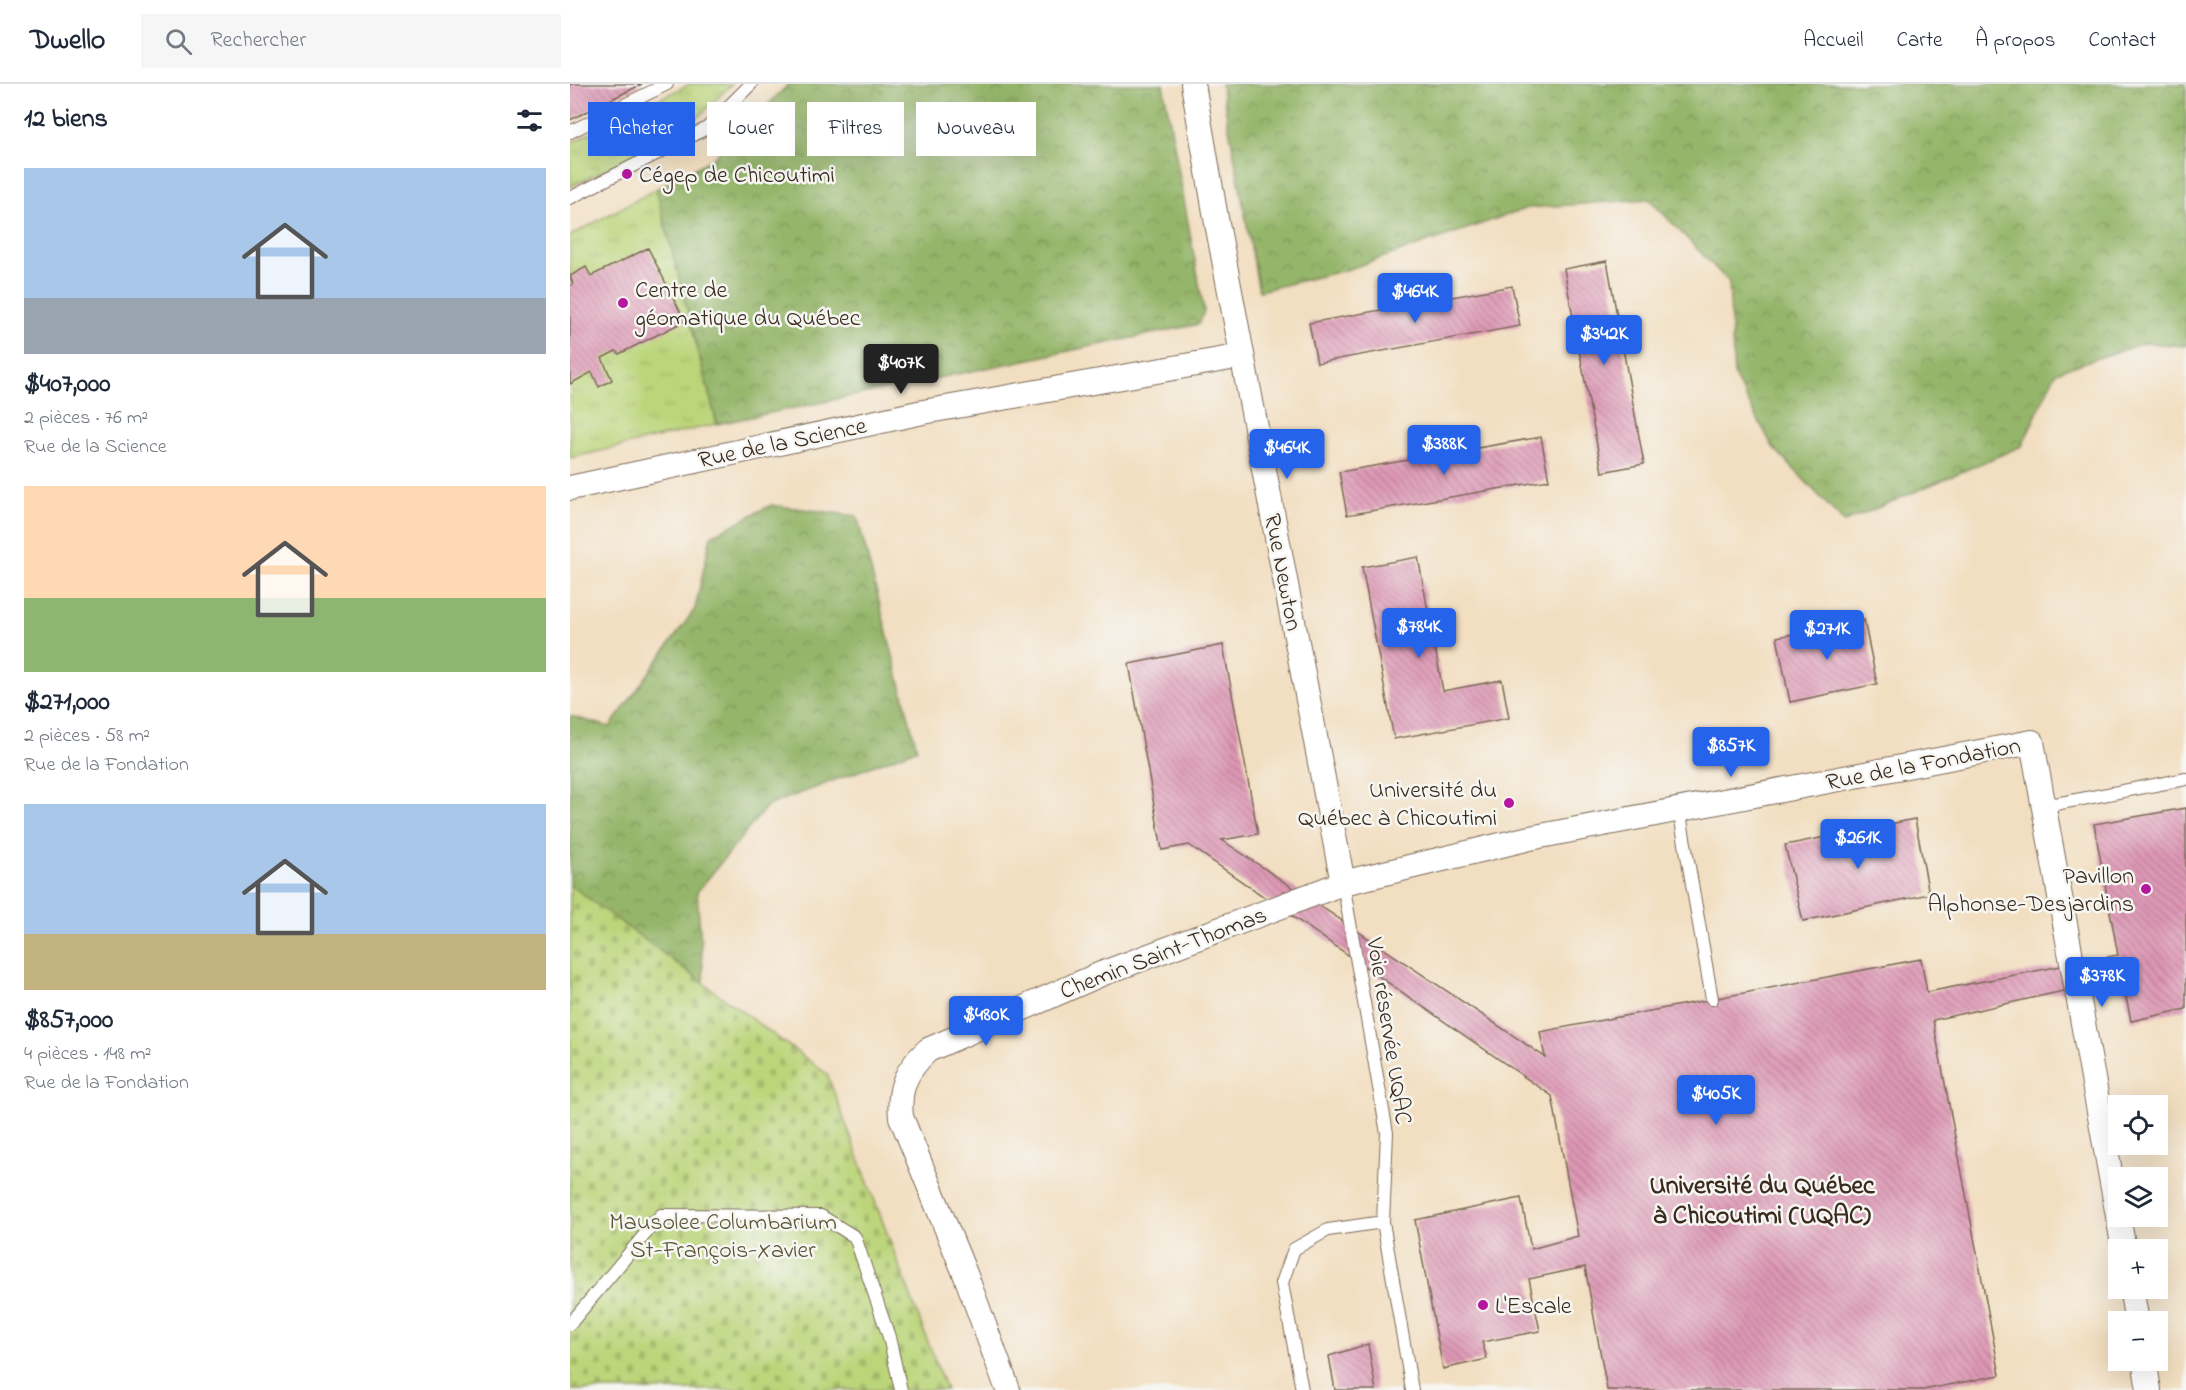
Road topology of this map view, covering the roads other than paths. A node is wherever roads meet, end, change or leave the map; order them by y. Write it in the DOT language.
graph roads {
  1 [pos="667,84"];
  2 [pos="751,84"];
  3 [pos="1193,84"];
  4 [pos="570,132"];
  5 [pos="570,198"];
  6 [pos="1242,356"];
  7 [pos="570,488"];
  8 [pos="2186,778"];
  9 [pos="2045,806"];
  10 [pos="1679,809"];
  11 [pos="1343,883"];
  12 [pos="1712,999"];
  13 [pos="2109,1167"];
  14 [pos="1383,1222"];
  15 [pos="570,1324"];
  16 [pos="2146,1371"];
  17 [pos="901,1390"];
  18 [pos="1008,1390"];
  19 [pos="1302,1390"];
  20 [pos="1412,1390"];
  21 [pos="2149,1390"];
  1 -- 4 [label="lane"];
  2 -- 5 [label="lane"];
  3 -- 6 [label="street, Rue Newton"];
  6 -- 7 [label="street, Rue de la Science"];
  6 -- 11 [label="street, Rue Newton"];
  8 -- 9 [label="lane"];
  9 -- 10 [label="street, Rue de la Fondation"];
  9 -- 13 [label="street, Rue de la Fondation"];
  10 -- 11 [label="street, Rue de la Fondation"];
  10 -- 12 [label="lane"];
  11 -- 14 [label="lane, Voie réservée UQAC"];
  11 -- 18 [label="street, Chemin Saint-Thomas"];
  14 -- 19 [label="lane"];
  14 -- 20 [label="lane, Voie réservée UQAC"];
  15 -- 17 [label="lane"];
  16 -- 21 [label="street"];
}
